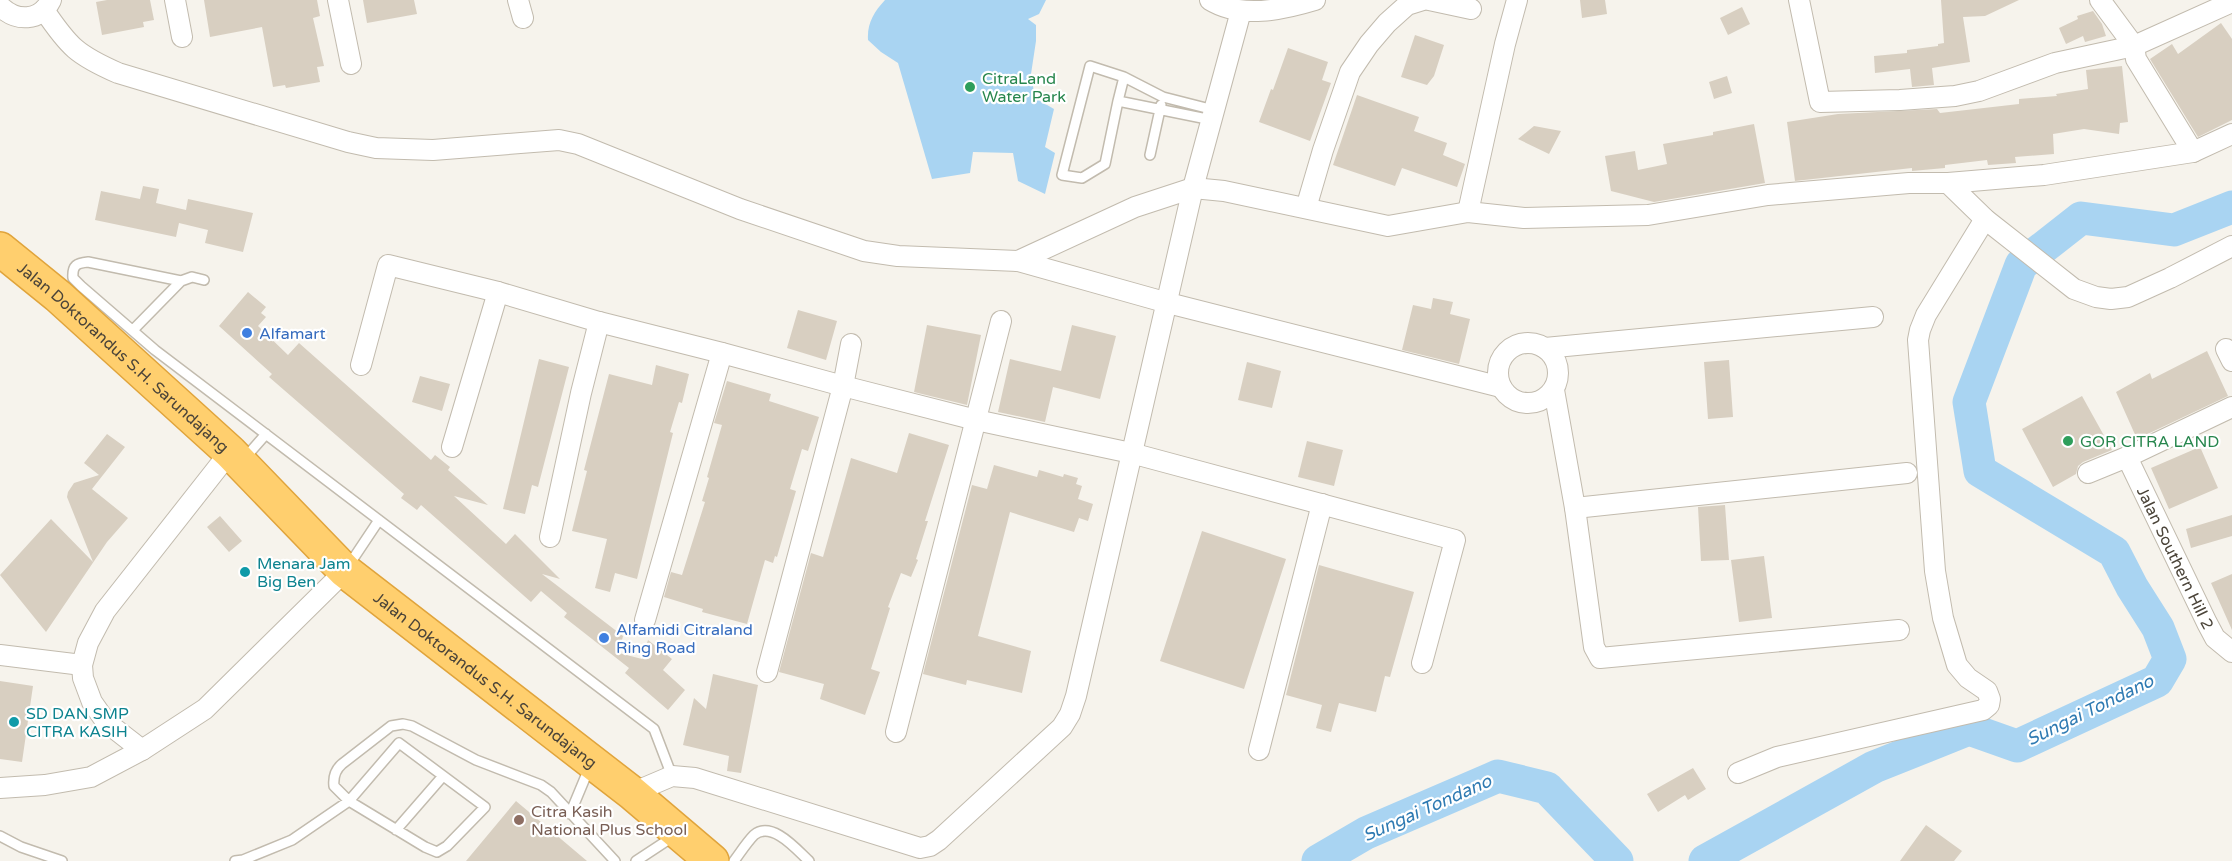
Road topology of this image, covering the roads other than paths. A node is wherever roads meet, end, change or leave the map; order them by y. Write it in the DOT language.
graph roads {
  1 [pos="175,0"];
  2 [pos="338,0"];
  3 [pos="1210,0"];
  4 [pos="1315,0"];
  5 [pos="1423,0"];
  6 [pos="1429,0"];
  7 [pos="1517,0"];
  8 [pos="1799,0"];
  9 [pos="2100,0"];
  10 [pos="2195,0"];
  11 [pos="2232,2"];
  12 [pos="48,5"];
  13 [pos="0,6"];
  14 [pos="1471,9"];
  15 [pos="1241,11"];
  16 [pos="2188,20"];
  17 [pos="182,37"];
  18 [pos="2134,46"];
  19 [pos="351,64"];
  20 [pos="1124,77"];
  21 [pos="1163,97"];
  22 [pos="1118,101"];
  23 [pos="1160,110"];
  24 [pos="1213,115"];
  25 [pos="2232,134"];
  26 [pos="2193,152"];
  27 [pos="1150,155"];
  28 [pos="1948,183"];
  29 [pos="1193,188"];
  30 [pos="1306,208"];
  31 [pos="1468,212"];
  32 [pos="1985,219"];
  33 [pos="2232,246"];
  34 [pos="0,249"];
  35 [pos="1018,261"];
  36 [pos="204,280"];
  37 [pos="181,281"];
  38 [pos="65,287"];
  39 [pos="498,292"];
  40 [pos="1168,303"];
  41 [pos="1873,316"];
  42 [pos="1001,321"];
  43 [pos="599,322"];
  44 [pos="133,330"];
  45 [pos="851,344"];
  46 [pos="1545,348"];
  47 [pos="722,353"];
  48 [pos="361,365"];
  49 [pos="843,386"];
  50 [pos="1501,387"];
  51 [pos="1554,390"];
  52 [pos="2232,407"];
  53 [pos="976,420"];
  54 [pos="266,434"];
  55 [pos="452,447"];
  56 [pos="1131,453"];
  57 [pos="236,457"];
  58 [pos="2127,457"];
  59 [pos="1906,473"];
  60 [pos="2088,473"];
  61 [pos="1322,504"];
  62 [pos="1575,508"];
  63 [pos="379,520"];
  64 [pos="550,537"];
  65 [pos="345,571"];
  66 [pos="645,620"];
  67 [pos="1899,630"];
  68 [pos="2232,652"];
  69 [pos="0,655"];
  70 [pos="1422,663"];
  71 [pos="82,665"];
  72 [pos="767,672"];
  73 [pos="896,732"];
  74 [pos="142,750"];
  75 [pos="1259,750"];
  76 [pos="591,761"];
  77 [pos="1738,773"];
  78 [pos="443,776"];
  79 [pos="672,776"];
  80 [pos="0,788"];
  81 [pos="632,793"];
  82 [pos="350,801"];
  83 [pos="570,814"];
  84 [pos="396,830"];
  85 [pos="679,833"];
  86 [pos="0,836"];
  87 [pos="62,861"];
  88 [pos="235,861"];
  89 [pos="615,861"];
  90 [pos="636,861"];
  91 [pos="712,861"];
  92 [pos="734,861"];
  93 [pos="809,861"];
  1 -- 17 [label="street"];
  2 -- 19 [label="street"];
  3 -- 15 [label="street"];
  4 -- 15 [label="street"];
  5 -- 30 [label="street"];
  6 -- 14 [label="street"];
  7 -- 31 [label="street"];
  8 -- 18 [label="street"];
  9 -- 18 [label="street"];
  10 -- 16 [label="street"];
  11 -- 16 [label="street"];
  12 -- 13 [label="street"];
  12 -- 35 [label="street"];
  15 -- 24 [label="street"];
  16 -- 18 [label="street"];
  18 -- 26 [label="street"];
  20 -- 21 [label="lane"];
  20 -- 22 [label="lane"];
  20 -- 22 [label="lane"];
  21 -- 23 [label="lane"];
  21 -- 24 [label="lane"];
  22 -- 23 [label="lane"];
  23 -- 24 [label="lane"];
  23 -- 27 [label="lane"];
  24 -- 29 [label="street"];
  25 -- 26 [label="street"];
  26 -- 28 [label="street"];
  28 -- 31 [label="street"];
  28 -- 32 [label="street"];
  29 -- 30 [label="street"];
  29 -- 35 [label="street"];
  29 -- 40 [label="street"];
  30 -- 31 [label="street"];
  32 -- 33 [label="street"];
  32 -- 77 [label="street"];
  34 -- 38 [label="highway, Jalan Doktorandus S.H. Sarundajang"];
  35 -- 40 [label="street"];
  36 -- 37 [label="lane"];
  37 -- 38 [label="lane"];
  37 -- 44 [label="lane"];
  38 -- 44 [label="lane"];
  38 -- 57 [label="highway, Jalan Doktorandus S.H. Sarundajang"];
  39 -- 43 [label="street"];
  39 -- 48 [label="street"];
  39 -- 55 [label="street"];
  40 -- 50 [label="street"];
  40 -- 56 [label="street"];
  41 -- 46 [label="street"];
  42 -- 53 [label="street"];
  43 -- 47 [label="street"];
  43 -- 64 [label="street"];
  44 -- 54 [label="lane"];
  45 -- 49 [label="street"];
  46 -- 50 [label="street"];
  46 -- 51 [label="street"];
  47 -- 49 [label="street"];
  47 -- 66 [label="street"];
  49 -- 53 [label="street"];
  49 -- 72 [label="street"];
  50 -- 51 [label="street"];
  51 -- 62 [label="street"];
  52 -- 58 [label="street"];
  53 -- 56 [label="street"];
  53 -- 73 [label="street"];
  54 -- 57 [label="lane"];
  54 -- 63 [label="lane"];
  56 -- 61 [label="street"];
  56 -- 79 [label="street"];
  57 -- 65 [label="highway, Jalan Doktorandus S.H. Sarundajang"];
  57 -- 71 [label="street"];
  58 -- 60 [label="street"];
  58 -- 68 [label="street, Jalan Southern Hill 2"];
  59 -- 62 [label="street"];
  61 -- 70 [label="street"];
  61 -- 75 [label="street"];
  62 -- 67 [label="street"];
  63 -- 65 [label="lane"];
  63 -- 79 [label="lane"];
  65 -- 74 [label="street"];
  65 -- 76 [label="highway, Jalan Doktorandus S.H. Sarundajang"];
  69 -- 71 [label="street"];
  71 -- 74 [label="street"];
  74 -- 80 [label="street"];
  76 -- 81 [label="highway, Jalan Doktorandus S.H. Sarundajang"];
  76 -- 83 [label="lane"];
  78 -- 82 [label="lane"];
  78 -- 84 [label="lane"];
  78 -- 84 [label="lane"];
  79 -- 81 [label="street"];
  81 -- 85 [label="highway, Jalan Doktorandus S.H. Sarundajang"];
  82 -- 83 [label="lane"];
  82 -- 84 [label="lane"];
  82 -- 88 [label="lane"];
  83 -- 89 [label="lane"];
  85 -- 90 [label="lane"];
  85 -- 91 [label="highway, Jalan Doktorandus S.H. Sarundajang"];
  86 -- 87 [label="lane"];
  92 -- 93 [label="lane"];
}
